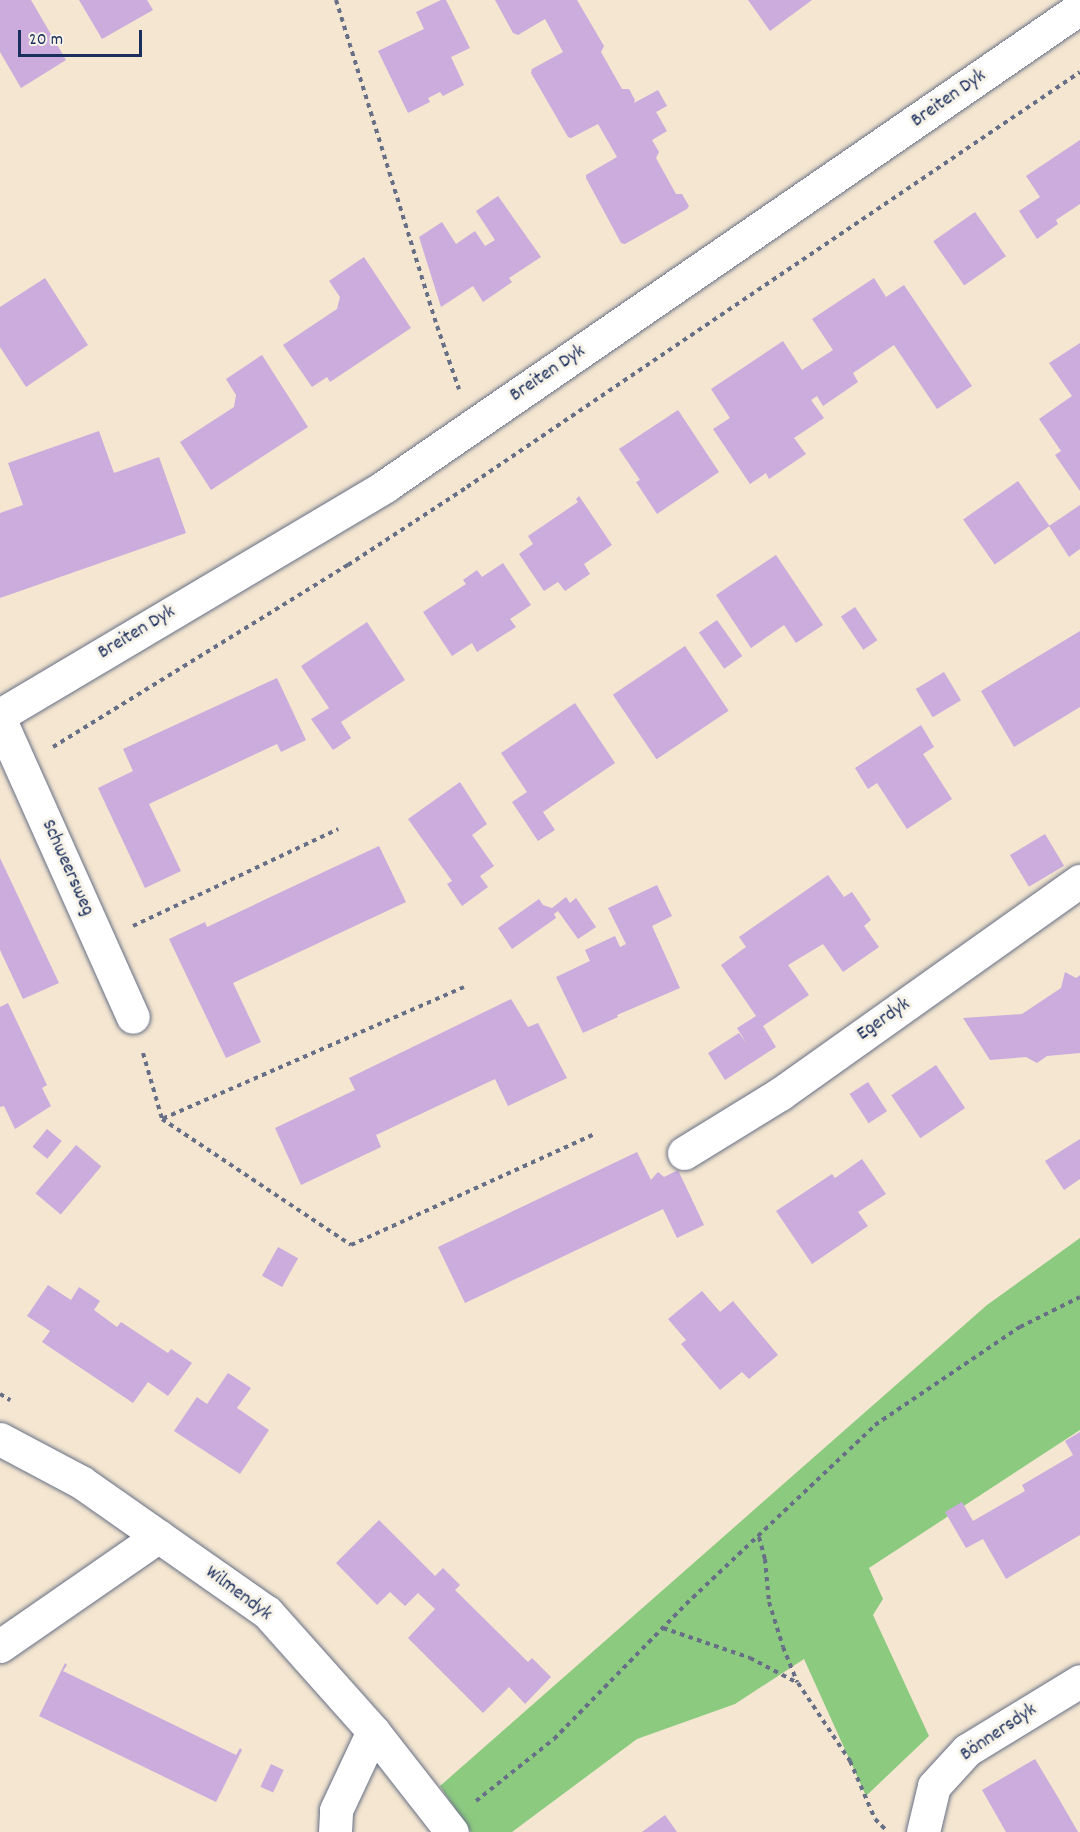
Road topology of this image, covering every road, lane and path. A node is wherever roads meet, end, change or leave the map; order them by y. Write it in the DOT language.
graph roads {
  1 [pos="336,0"];
  2 [pos="1080,8"];
  3 [pos="1080,72"];
  4 [pos="472,426"];
  5 [pos="0,715"];
  6 [pos="0,720"];
  7 [pos="21,767"];
  8 [pos="338,829"];
  9 [pos="1080,882"];
  10 [pos="99,941"];
  11 [pos="464,987"];
  12 [pos="133,1017"];
  13 [pos="162,1119"];
  14 [pos="595,1134"];
  15 [pos="684,1153"];
  16 [pos="1080,1297"];
  17 [pos="0,1439"];
  18 [pos="159,1536"];
  19 [pos="759,1536"];
  20 [pos="663,1628"];
  21 [pos="0,1646"];
  22 [pos="1080,1681"];
  23 [pos="798,1683"];
  24 [pos="373,1731"];
  25 [pos="450,1828"];
  26 [pos="334,1832"];
  27 [pos="888,1832"];
  28 [pos="923,1832"];
  1 -- 4 [label="path"];
  2 -- 4 [label="street, Breiten Dyk"];
  3 -- 7 [label="path"];
  4 -- 5 [label="street, Breiten Dyk"];
  6 -- 7 [label="street, Schweersweg"];
  7 -- 10 [label="street, Schweersweg"];
  8 -- 10 [label="path"];
  9 -- 15 [label="street, Egerdyk"];
  10 -- 12 [label="street, Schweersweg"];
  11 -- 13 [label="path"];
  12 -- 13 [label="path"];
  13 -- 14 [label="path"];
  16 -- 19 [label="path"];
  17 -- 18 [label="street, Wilmendyk"];
  18 -- 21 [label="street"];
  18 -- 24 [label="street, Wilmendyk"];
  19 -- 20 [label="path"];
  19 -- 23 [label="path"];
  20 -- 23 [label="path"];
  20 -- 25 [label="path"];
  22 -- 28 [label="street, Bönnersdyk"];
  23 -- 27 [label="path"];
  24 -- 25 [label="street, Wilmendyk"];
  24 -- 26 [label="street"];
}
